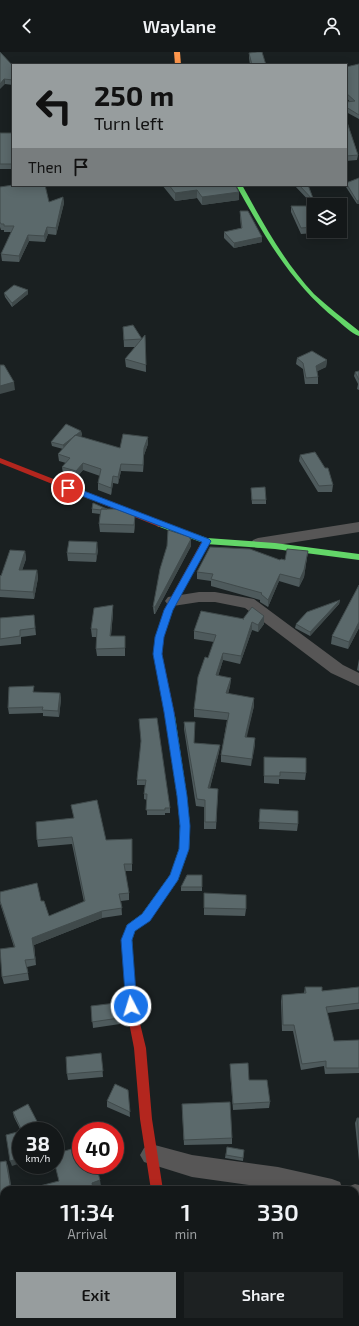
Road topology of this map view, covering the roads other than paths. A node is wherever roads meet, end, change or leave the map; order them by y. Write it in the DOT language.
graph roads {
  1 [pos="177,52"];
  2 [pos="178,64"];
  3 [pos="240,186"];
  4 [pos="359,334"];
  5 [pos="0,460"];
  6 [pos="359,527"];
  7 [pos="206,541"];
  8 [pos="250,544"];
  9 [pos="359,556"];
  10 [pos="173,601"];
  11 [pos="359,680"];
  12 [pos="151,1155"];
  13 [pos="156,1186"];
  14 [pos="314,1186"];
  1 -- 2 [label="street"];
  3 -- 4 [label="street"];
  5 -- 7 [label="street"];
  6 -- 8 [label="street"];
  7 -- 8 [label="street"];
  7 -- 10 [label="street"];
  8 -- 9 [label="street"];
  10 -- 11 [label="street"];
  10 -- 12 [label="street"];
  12 -- 13 [label="street"];
  12 -- 14 [label="street"];
}
